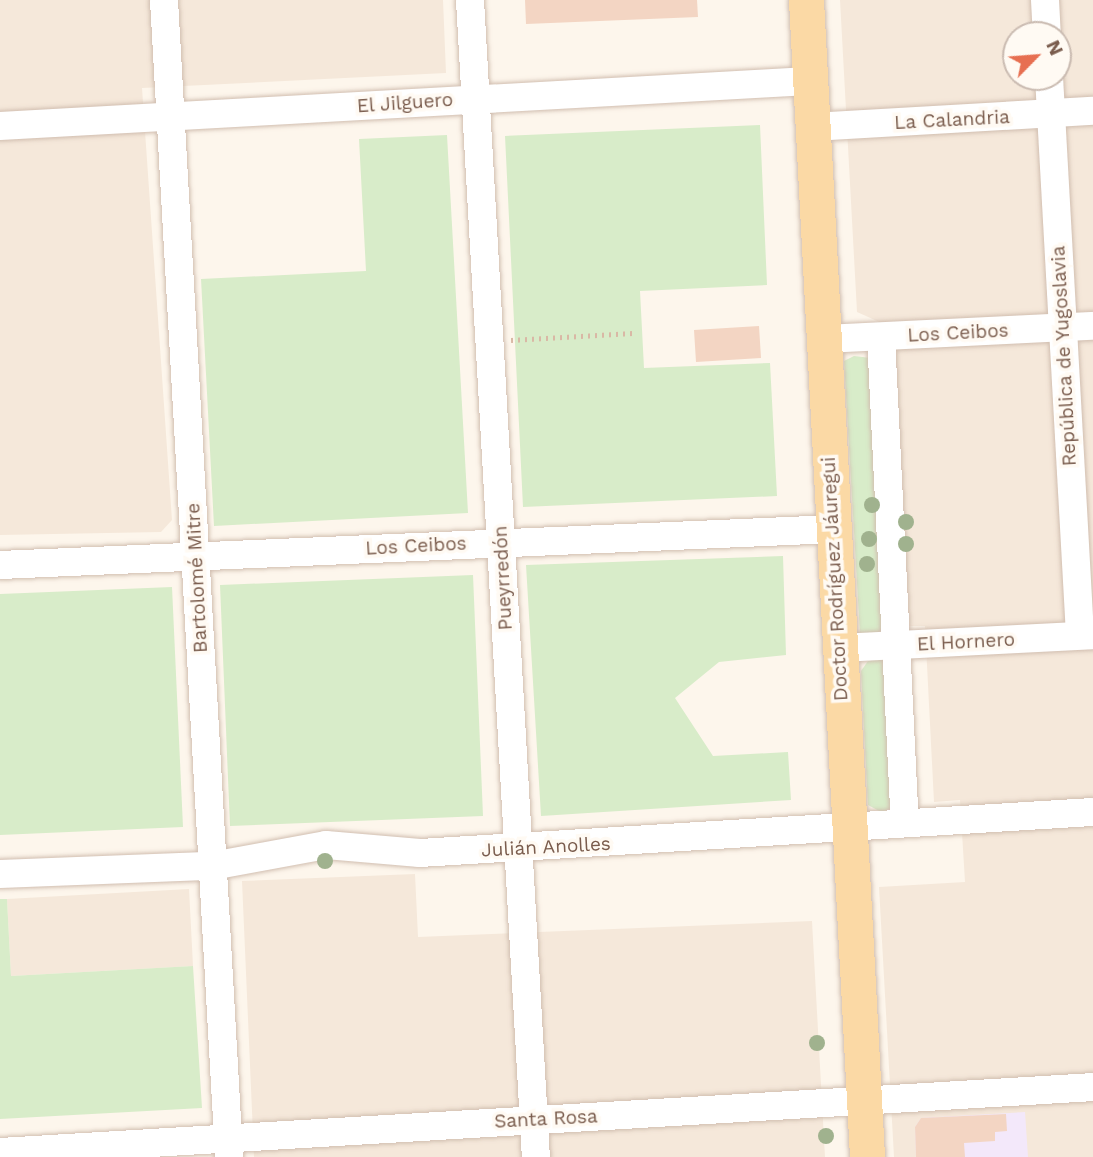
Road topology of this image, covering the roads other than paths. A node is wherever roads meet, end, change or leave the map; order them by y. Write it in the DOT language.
graph roads {
  1 [pos="164,0"];
  2 [pos="470,0"];
  3 [pos="806,0"];
  4 [pos="1045,0"];
  5 [pos="1046,21"];
  6 [pos="809,82"];
  7 [pos="1050,91"];
  8 [pos="475,98"];
  9 [pos="1093,111"];
  10 [pos="1051,114"];
  11 [pos="170,118"];
  12 [pos="0,126"];
  13 [pos="812,127"];
  14 [pos="1093,326"];
  15 [pos="1063,328"];
  16 [pos="881,337"];
  17 [pos="823,339"];
  18 [pos="1083,511"];
  19 [pos="833,529"];
  20 [pos="501,541"];
  21 [pos="196,558"];
  22 [pos="0,565"];
  23 [pos="1087,635"];
  24 [pos="898,645"];
  25 [pos="839,648"];
  26 [pos="1093,813"];
  27 [pos="905,823"];
  28 [pos="849,827"];
  29 [pos="519,849"];
  30 [pos="212,866"];
  31 [pos="0,874"];
  32 [pos="1093,1087"];
  33 [pos="864,1100"];
  34 [pos="533,1119"];
  35 [pos="229,1148"];
  36 [pos="0,1153"];
  37 [pos="536,1157"];
  38 [pos="867,1157"];
  1 -- 11 [label="street, Bartolomé Mitre"];
  2 -- 8 [label="street, Pueyrredón"];
  3 -- 6 [label="main road, Doctor Rodríguez Jáuregui"];
  4 -- 5 [label="street"];
  6 -- 8 [label="street, El Jilguero"];
  6 -- 13 [label="main road, Doctor Rodríguez Jáuregui"];
  7 -- 10 [label="street, República de Yugoslavia"];
  8 -- 11 [label="street, El Jilguero"];
  8 -- 20 [label="street, Pueyrredón"];
  9 -- 10 [label="street, La Calandria"];
  10 -- 13 [label="street, La Calandria"];
  10 -- 15 [label="street, República de Yugoslavia"];
  11 -- 12 [label="street, El Jilguero"];
  11 -- 21 [label="street, Bartolomé Mitre"];
  13 -- 17 [label="main road, Doctor Rodríguez Jáuregui"];
  14 -- 15 [label="street, Los Ceibos"];
  15 -- 16 [label="street, Los Ceibos"];
  15 -- 18 [label="street, República de Yugoslavia"];
  16 -- 17 [label="street, Los Ceibos"];
  16 -- 24 [label="street"];
  17 -- 19 [label="main road, Doctor Rodríguez Jáuregui"];
  18 -- 23 [label="street, República de Yugoslavia"];
  19 -- 20 [label="street, Los Ceibos"];
  19 -- 25 [label="main road, Doctor Rodríguez Jáuregui"];
  20 -- 21 [label="street, Los Ceibos"];
  20 -- 29 [label="street, Pueyrredón"];
  21 -- 22 [label="street, Los Ceibos"];
  21 -- 30 [label="street, Bartolomé Mitre"];
  23 -- 24 [label="street, El Hornero"];
  24 -- 25 [label="street, El Hornero"];
  24 -- 27 [label="street"];
  25 -- 28 [label="main road, Doctor Rodríguez Jáuregui"];
  26 -- 27 [label="street, Julián Anolles"];
  27 -- 28 [label="street, Julián Anolles"];
  28 -- 29 [label="street, Julián Anolles"];
  28 -- 33 [label="main road, Doctor Rodríguez Jáuregui"];
  29 -- 30 [label="street, Julián Anolles"];
  29 -- 34 [label="street, Pueyrredón"];
  30 -- 31 [label="street, Julián Anolles"];
  30 -- 35 [label="street, Bartolomé Mitre"];
  32 -- 33 [label="street, Santa Rosa"];
  33 -- 34 [label="street, Santa Rosa"];
  33 -- 38 [label="main road, Doctor Rodríguez Jáuregui"];
  34 -- 35 [label="street, Santa Rosa"];
  34 -- 37 [label="street, Pueyrredón"];
  35 -- 36 [label="street, Santa Rosa"];
}
